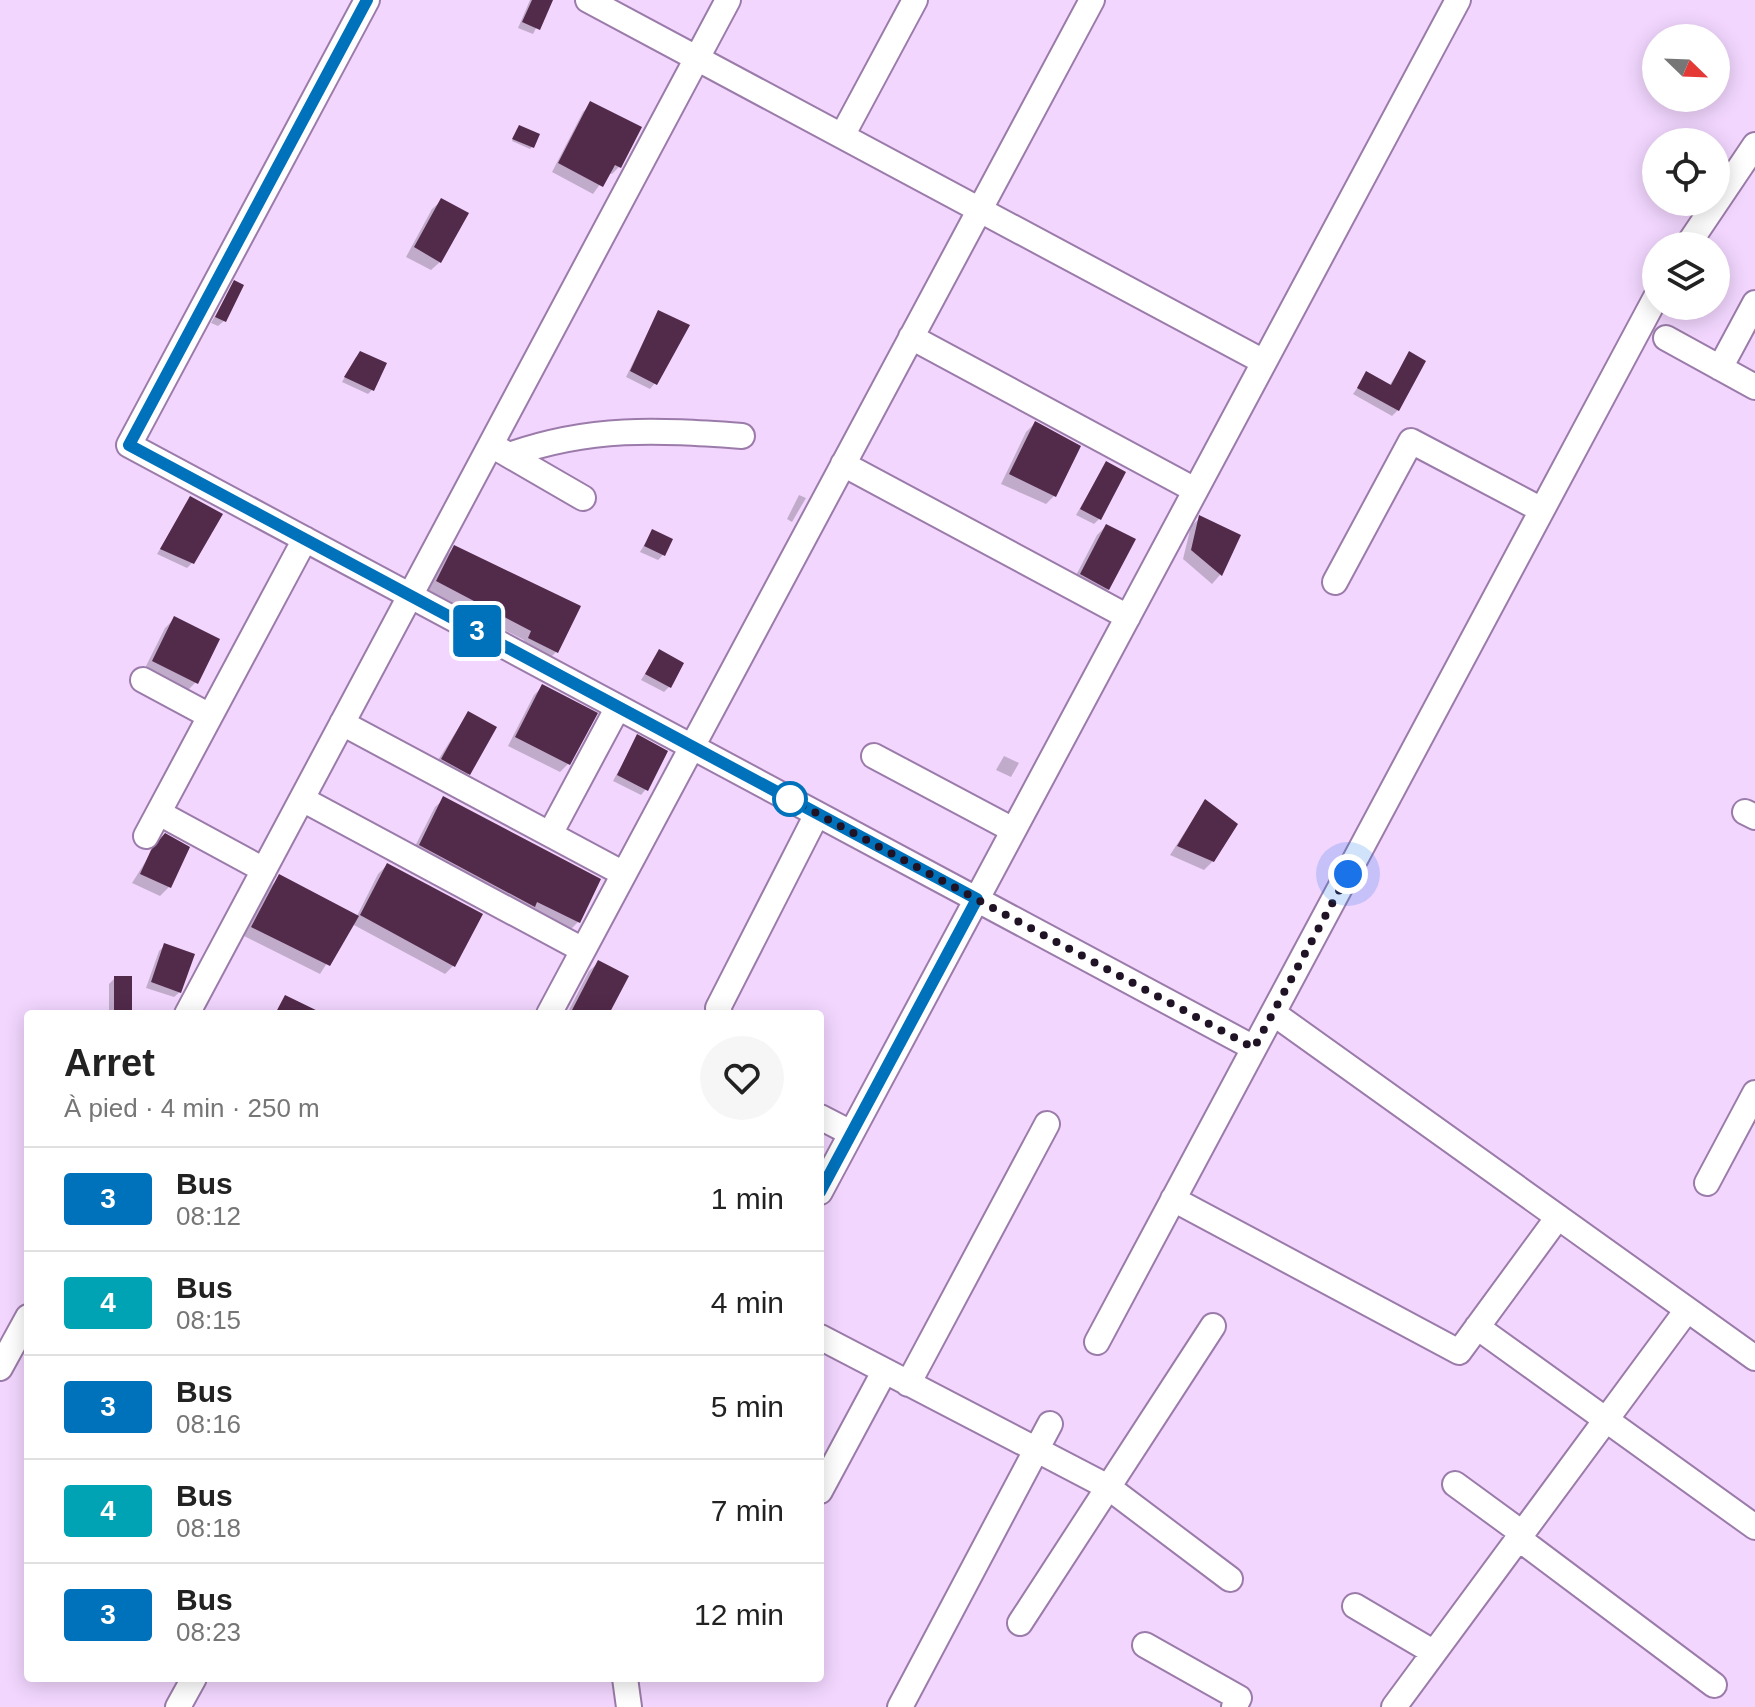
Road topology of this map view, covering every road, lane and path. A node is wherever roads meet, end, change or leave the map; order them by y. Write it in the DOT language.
graph roads {
  1 [pos="367,0"];
  2 [pos="588,0"];
  3 [pos="728,0"];
  4 [pos="915,0"];
  5 [pos="1092,0"];
  6 [pos="1458,0"];
  7 [pos="697,58"];
  8 [pos="842,136"];
  9 [pos="1755,145"];
  10 [pos="979,210"];
  11 [pos="1696,232"];
  12 [pos="1755,303"];
  13 [pos="1644,320"];
  14 [pos="911,337"];
  15 [pos="1666,338"];
  16 [pos="1264,362"];
  17 [pos="1720,368"];
  18 [pos="1755,387"];
  19 [pos="742,436"];
  20 [pos="500,450"];
  21 [pos="843,464"];
  22 [pos="1195,490"];
  23 [pos="583,498"];
  24 [pos="1542,510"];
  25 [pos="305,539"];
  26 [pos="1335,582"];
  27 [pos="410,595"];
  28 [pos="1128,617"];
  29 [pos="143,680"];
  30 [pos="618,707"];
  31 [pos="210,716"];
  32 [pos="342,723"];
  33 [pos="692,746"];
  34 [pos="874,756"];
  35 [pos="302,799"];
  36 [pos="159,813"];
  37 [pos="817,814"];
  38 [pos="1013,830"];
  39 [pos="550,834"];
  40 [pos="146,836"];
  41 [pos="264,870"];
  42 [pos="624,874"];
  43 [pos="977,899"];
  44 [pos="583,950"];
  45 [pos="189,1010"];
  46 [pos="551,1010"];
  47 [pos="719,1010"];
  48 [pos="1273,1013"];
  49 [pos="1254,1048"];
  50 [pos="1755,1093"];
  51 [pos="824,1119"];
  52 [pos="1047,1124"];
  53 [pos="851,1133"];
  54 [pos="1707,1183"];
  55 [pos="824,1184"];
  56 [pos="1173,1199"];
  57 [pos="1558,1217"];
  58 [pos="1687,1310"];
  59 [pos="24,1321"];
  60 [pos="1213,1326"];
  61 [pos="1477,1327"];
  62 [pos="8,1337"];
  63 [pos="824,1339"];
  64 [pos="1097,1342"];
  65 [pos="1755,1358"];
  66 [pos="0,1368"];
  67 [pos="884,1372"];
  68 [pos="908,1384"];
  69 [pos="1606,1420"];
  70 [pos="1050,1424"];
  71 [pos="1036,1451"];
  72 [pos="824,1484"];
  73 [pos="1455,1484"];
  74 [pos="1108,1487"];
  75 [pos="1755,1527"];
  76 [pos="1520,1536"];
  77 [pos="1230,1579"];
  78 [pos="1355,1606"];
  79 [pos="1020,1623"];
  80 [pos="1145,1645"];
  81 [pos="1433,1652"];
  82 [pos="192,1682"];
  83 [pos="626,1682"];
  84 [pos="1714,1685"];
  85 [pos="178,1707"];
  86 [pos="629,1707"];
  87 [pos="900,1707"];
  88 [pos="1234,1707"];
  89 [pos="1394,1707"];
  1 -- 25 [label="street"];
  2 -- 7 [label="street"];
  3 -- 7 [label="street"];
  4 -- 8 [label="street"];
  5 -- 10 [label="street"];
  6 -- 16 [label="street"];
  7 -- 8 [label="street"];
  7 -- 20 [label="street"];
  8 -- 10 [label="street"];
  9 -- 11 [label="street"];
  10 -- 14 [label="street"];
  10 -- 16 [label="street"];
  12 -- 17 [label="street"];
  13 -- 24 [label="street"];
  14 -- 21 [label="street"];
  14 -- 22 [label="street"];
  15 -- 17 [label="street"];
  16 -- 22 [label="street"];
  17 -- 18 [label="street"];
  19 -- 20 [label="street"];
  20 -- 23 [label="street"];
  20 -- 27 [label="street"];
  21 -- 28 [label="street"];
  21 -- 33 [label="street"];
  22 -- 28 [label="street"];
  24 -- 26 [label="street"];
  24 -- 48 [label="street"];
  25 -- 27 [label="street"];
  25 -- 31 [label="street"];
  27 -- 30 [label="street"];
  27 -- 32 [label="street"];
  28 -- 38 [label="street"];
  29 -- 31 [label="street"];
  30 -- 33 [label="street"];
  30 -- 39 [label="street"];
  31 -- 36 [label="street"];
  32 -- 35 [label="street"];
  32 -- 39 [label="street"];
  33 -- 37 [label="street"];
  33 -- 42 [label="street"];
  34 -- 38 [label="street"];
  35 -- 41 [label="street"];
  35 -- 44 [label="street"];
  36 -- 40 [label="street"];
  36 -- 41 [label="street"];
  37 -- 43 [label="street"];
  37 -- 47 [label="street"];
  38 -- 43 [label="street"];
  39 -- 42 [label="street"];
  41 -- 45 [label="street"];
  42 -- 44 [label="street"];
  43 -- 49 [label="street"];
  43 -- 53 [label="street"];
  44 -- 46 [label="street"];
  48 -- 49 [label="street"];
  48 -- 57 [label="street"];
  49 -- 56 [label="street"];
  50 -- 54 [label="street"];
  51 -- 53 [label="street"];
  52 -- 68 [label="street"];
  53 -- 55 [label="street"];
  56 -- 61 [label="street"];
  56 -- 64 [label="street"];
  57 -- 58 [label="street"];
  57 -- 61 [label="street"];
  58 -- 65 [label="street"];
  58 -- 69 [label="street"];
  59 -- 62 [label="street"];
  60 -- 74 [label="street"];
  61 -- 69 [label="street"];
  62 -- 66 [label="street"];
  63 -- 67 [label="street"];
  67 -- 68 [label="street"];
  67 -- 72 [label="street"];
  68 -- 71 [label="street"];
  69 -- 75 [label="street"];
  69 -- 76 [label="street"];
  70 -- 71 [label="street"];
  71 -- 74 [label="street"];
  71 -- 87 [label="street"];
  73 -- 76 [label="street"];
  74 -- 77 [label="street"];
  74 -- 79 [label="street"];
  76 -- 81 [label="street"];
  76 -- 84 [label="street"];
  78 -- 81 [label="street"];
  80 -- 88 [label="street"];
  81 -- 89 [label="street"];
  82 -- 85 [label="street"];
  83 -- 86 [label="street"];
}
